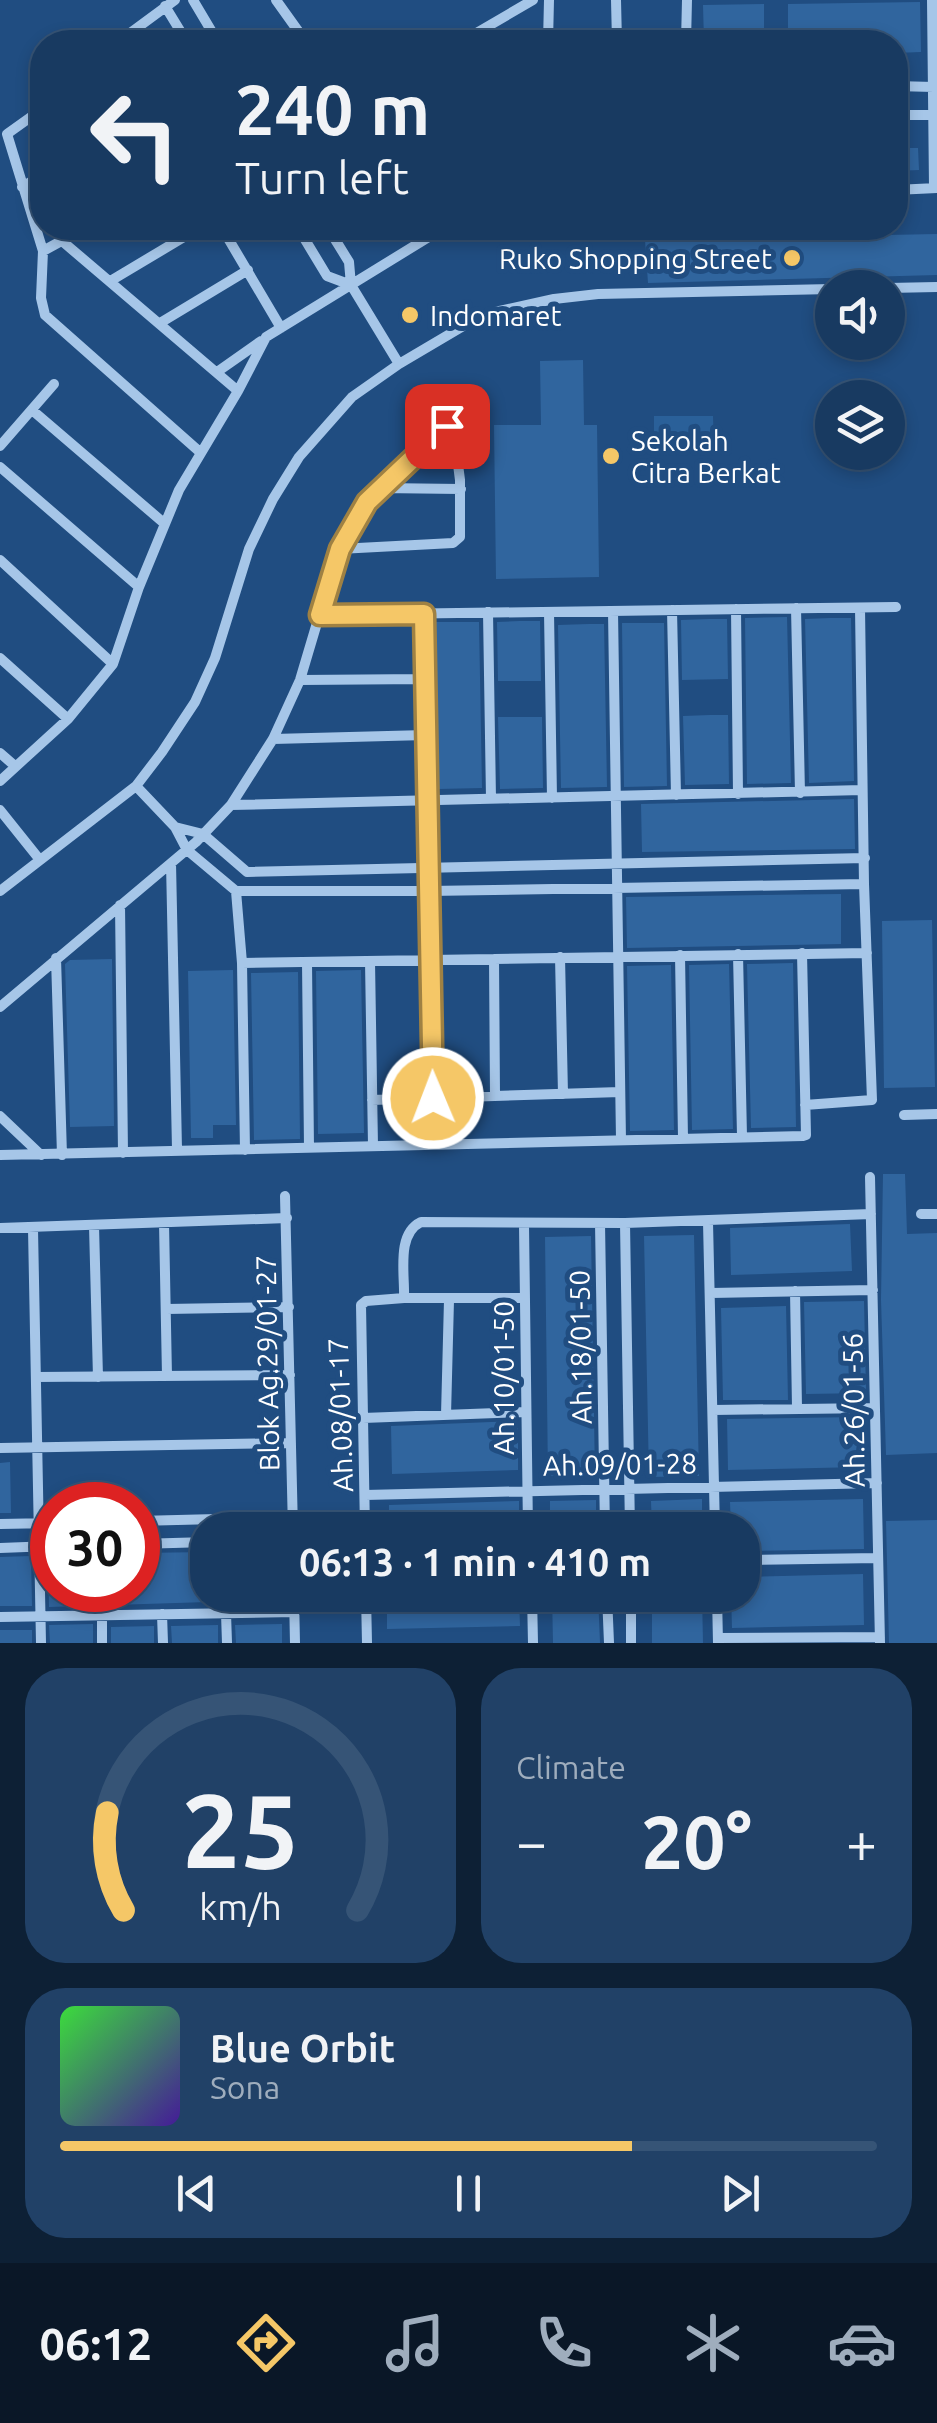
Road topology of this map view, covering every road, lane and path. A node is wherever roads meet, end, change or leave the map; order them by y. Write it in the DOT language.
graph roads {
  1 [pos="194,0"];
  2 [pos="276,0"];
  3 [pos="533,0"];
  4 [pos="549,0"];
  5 [pos="616,0"];
  6 [pos="688,0"];
  7 [pos="932,0"];
  8 [pos="170,3"];
  9 [pos="134,30"];
  10 [pos="182,30"];
  11 [pos="211,30"];
  12 [pos="297,30"];
  13 [pos="482,30"];
  14 [pos="548,30"];
  15 [pos="616,30"];
  16 [pos="687,30"];
  17 [pos="908,86"];
  18 [pos="934,87"];
  19 [pos="908,115"];
  20 [pos="934,116"];
  21 [pos="30,117"];
  22 [pos="30,182"];
  23 [pos="22,187"];
  24 [pos="936,188"];
  25 [pos="908,189"];
  26 [pos="30,211"];
  27 [pos="39,240"];
  28 [pos="179,240"];
  29 [pos="229,240"];
  30 [pos="305,240"];
  31 [pos="335,240"];
  32 [pos="417,240"];
  33 [pos="62,241"];
  34 [pos="43,251"];
  35 [pos="248,270"];
  36 [pos="112,280"];
  37 [pos="351,285"];
  38 [pos="937,287"];
  39 [pos="905,288"];
  40 [pos="815,289"];
  41 [pos="160,322"];
  42 [pos="281,328"];
  43 [pos="266,337"];
  44 [pos="399,364"];
  45 [pos="216,372"];
  46 [pos="54,384"];
  47 [pos="238,391"];
  48 [pos="32,410"];
  49 [pos="0,446"];
  50 [pos="201,452"];
  51 [pos="0,468"];
  52 [pos="380,488"];
  53 [pos="460,489"];
  54 [pos="165,524"];
  55 [pos="340,549"];
  56 [pos="0,560"];
  57 [pos="140,586"];
  58 [pos="896,607"];
  59 [pos="796,608"];
  60 [pos="860,608"];
  61 [pos="736,609"];
  62 [pos="613,610"];
  63 [pos="672,610"];
  64 [pos="488,612"];
  65 [pos="549,612"];
  66 [pos="424,614"];
  67 [pos="320,615"];
  68 [pos="0,658"];
  69 [pos="113,664"];
  70 [pos="426,679"];
  71 [pos="300,680"];
  72 [pos="68,719"];
  73 [pos="426,735"];
  74 [pos="272,739"];
  75 [pos="0,752"];
  76 [pos="15,766"];
  77 [pos="0,780"];
  78 [pos="136,786"];
  79 [pos="862,790"];
  80 [pos="800,793"];
  81 [pos="738,794"];
  82 [pos="676,795"];
  83 [pos="616,796"];
  84 [pos="552,798"];
  85 [pos="491,799"];
  86 [pos="428,800"];
  87 [pos="231,804"];
  88 [pos="0,810"];
  89 [pos="175,827"];
  90 [pos="203,834"];
  91 [pos="187,850"];
  92 [pos="865,858"];
  93 [pos="40,860"];
  94 [pos="171,863"];
  95 [pos="617,865"];
  96 [pos="429,870"];
  97 [pos="864,884"];
  98 [pos="617,888"];
  99 [pos="0,891"];
  100 [pos="236,891"];
  101 [pos="429,891"];
  102 [pos="120,905"];
  103 [pos="802,953"];
  104 [pos="866,953"];
  105 [pos="738,954"];
  106 [pos="680,955"];
  107 [pos="618,956"];
  108 [pos="56,958"];
  109 [pos="494,958"];
  110 [pos="560,958"];
  111 [pos="370,960"];
  112 [pos="430,960"];
  113 [pos="307,962"];
  114 [pos="242,963"];
  115 [pos="0,1007"];
  116 [pos="620,1092"];
  117 [pos="563,1094"];
  118 [pos="495,1096"];
  119 [pos="433,1098"];
  120 [pos="372,1100"];
  121 [pos="805,1105"];
  122 [pos="904,1114"];
  123 [pos="937,1114"];
  124 [pos="0,1116"];
  125 [pos="742,1136"];
  126 [pos="683,1138"];
  127 [pos="621,1140"];
  128 [pos="372,1146"];
  129 [pos="309,1148"];
  130 [pos="177,1149"];
  131 [pos="245,1150"];
  132 [pos="123,1153"];
  133 [pos="0,1155"];
  134 [pos="42,1155"];
  135 [pos="62,1155"];
  136 [pos="870,1177"];
  137 [pos="285,1196"];
  138 [pos="871,1214"];
  139 [pos="921,1214"];
  140 [pos="937,1214"];
  141 [pos="287,1218"];
  142 [pos="708,1222"];
  143 [pos="600,1223"];
  144 [pos="625,1223"];
  145 [pos="164,1224"];
  146 [pos="524,1225"];
  147 [pos="94,1226"];
  148 [pos="0,1228"];
  149 [pos="33,1229"];
  150 [pos="873,1290"];
  151 [pos="794,1291"];
  152 [pos="711,1293"];
  153 [pos="404,1298"];
  154 [pos="525,1298"];
  155 [pos="449,1300"];
  156 [pos="289,1308"];
  157 [pos="166,1310"];
  158 [pos="290,1375"];
  159 [pos="167,1376"];
  160 [pos="98,1377"];
  161 [pos="36,1378"];
  162 [pos="797,1408"];
  163 [pos="875,1408"];
  164 [pos="713,1410"];
  165 [pos="524,1412"];
  166 [pos="446,1415"];
  167 [pos="364,1418"];
  168 [pos="292,1443"];
  169 [pos="0,1448"];
  170 [pos="37,1448"];
  171 [pos="37,1482"];
  172 [pos="877,1483"];
  173 [pos="714,1485"];
  174 [pos="630,1487"];
  175 [pos="526,1488"];
  176 [pos="604,1488"];
  177 [pos="364,1495"];
  178 [pos="293,1512"];
  179 [pos="364,1512"];
  180 [pos="527,1512"];
  181 [pos="605,1512"];
  182 [pos="630,1512"];
  183 [pos="715,1512"];
  184 [pos="160,1520"];
  185 [pos="190,1520"];
  186 [pos="0,1524"];
  187 [pos="30,1524"];
  188 [pos="160,1543"];
  189 [pos="190,1543"];
  190 [pos="30,1546"];
  191 [pos="0,1548"];
  192 [pos="878,1558"];
  193 [pos="760,1560"];
  194 [pos="40,1612"];
  195 [pos="294,1612"];
  196 [pos="366,1612"];
  197 [pos="532,1612"];
  198 [pos="607,1612"];
  199 [pos="630,1612"];
  200 [pos="717,1612"];
  201 [pos="226,1613"];
  202 [pos="162,1614"];
  203 [pos="102,1615"];
  204 [pos="0,1616"];
  205 [pos="40,1616"];
  206 [pos="880,1640"];
  207 [pos="718,1641"];
  208 [pos="41,1643"];
  209 [pos="102,1643"];
  210 [pos="163,1643"];
  211 [pos="227,1643"];
  212 [pos="295,1643"];
  213 [pos="367,1643"];
  214 [pos="533,1643"];
  215 [pos="608,1643"];
  216 [pos="631,1643"];
  1 -- 11 [label="street"];
  2 -- 12 [label="street"];
  3 -- 13 [label="street"];
  4 -- 14 [label="street"];
  5 -- 15 [label="street"];
  6 -- 16 [label="street"];
  7 -- 18 [label="street"];
  8 -- 9 [label="street"];
  8 -- 10 [label="street"];
  17 -- 18 [label="street"];
  18 -- 20 [label="street"];
  19 -- 20 [label="street"];
  20 -- 24 [label="street"];
  21 -- 23 [label="street"];
  22 -- 23 [label="street"];
  23 -- 26 [label="street"];
  24 -- 25 [label="street"];
  27 -- 34 [label="street"];
  28 -- 36 [label="street"];
  29 -- 35 [label="street"];
  30 -- 37 [label="street"];
  31 -- 37 [label="street"];
  32 -- 37 [label="street"];
  33 -- 34 [label="street"];
  33 -- 36 [label="street"];
  34 -- 50 [label="street"];
  35 -- 41 [label="street"];
  35 -- 42 [label="street"];
  36 -- 41 [label="street"];
  37 -- 42 [label="street"];
  37 -- 44 [label="street"];
  38 -- 39 [label="street"];
  40 -- 44 [label="street"];
  41 -- 45 [label="street"];
  42 -- 43 [label="street"];
  43 -- 45 [label="street"];
  43 -- 47 [label="street"];
  44 -- 78 [label="street"];
  45 -- 47 [label="street"];
  46 -- 48 [label="street"];
  47 -- 50 [label="street"];
  48 -- 49 [label="street"];
  48 -- 54 [label="street"];
  50 -- 54 [label="street"];
  51 -- 57 [label="street"];
  52 -- 53 [label="street"];
  52 -- 53 [label="street"];
  52 -- 55 [label="street"];
  53 -- 55 [label="street"];
  54 -- 57 [label="street"];
  55 -- 67 [label="street"];
  56 -- 69 [label="street"];
  57 -- 69 [label="street"];
  58 -- 60 [label="street"];
  59 -- 60 [label="street"];
  59 -- 61 [label="street"];
  59 -- 80 [label="street"];
  60 -- 79 [label="street"];
  61 -- 63 [label="street"];
  61 -- 81 [label="street"];
  62 -- 63 [label="street"];
  62 -- 65 [label="street"];
  62 -- 83 [label="street"];
  63 -- 82 [label="street"];
  64 -- 65 [label="street"];
  64 -- 66 [label="street"];
  64 -- 85 [label="street"];
  65 -- 84 [label="street"];
  66 -- 67 [label="street"];
  66 -- 70 [label="street"];
  67 -- 71 [label="street"];
  68 -- 72 [label="street"];
  69 -- 72 [label="street"];
  70 -- 71 [label="street"];
  70 -- 73 [label="street"];
  71 -- 74 [label="street"];
  72 -- 76 [label="street"];
  73 -- 74 [label="street"];
  73 -- 86 [label="street"];
  74 -- 87 [label="street"];
  75 -- 76 [label="street"];
  76 -- 77 [label="street"];
  78 -- 89 [label="street"];
  78 -- 93 [label="street"];
  79 -- 80 [label="street"];
  79 -- 92 [label="street"];
  80 -- 81 [label="street"];
  81 -- 82 [label="street"];
  82 -- 83 [label="street"];
  83 -- 84 [label="street"];
  83 -- 95 [label="street"];
  84 -- 85 [label="street"];
  85 -- 86 [label="street"];
  86 -- 87 [label="street"];
  86 -- 96 [label="street"];
  87 -- 90 [label="street"];
  88 -- 93 [label="street"];
  89 -- 90 [label="street"];
  89 -- 91 [label="street"];
  90 -- 91 [label="street"];
  90 -- 96 [label="street"];
  91 -- 94 [label="street"];
  91 -- 100 [label="street"];
  92 -- 95 [label="street"];
  92 -- 97 [label="street"];
  93 -- 99 [label="street"];
  94 -- 102 [label="street"];
  94 -- 130 [label="street"];
  95 -- 96 [label="street"];
  95 -- 98 [label="street"];
  96 -- 101 [label="street"];
  97 -- 98 [label="street"];
  97 -- 104 [label="street"];
  98 -- 101 [label="street"];
  98 -- 107 [label="street"];
  100 -- 101 [label="street"];
  100 -- 114 [label="street"];
  101 -- 112 [label="street"];
  102 -- 108 [label="street"];
  102 -- 132 [label="street"];
  103 -- 104 [label="street"];
  103 -- 105 [label="street"];
  103 -- 121 [label="street"];
  104 -- 121 [label="street"];
  105 -- 106 [label="street"];
  105 -- 125 [label="street"];
  106 -- 107 [label="street"];
  106 -- 126 [label="street"];
  107 -- 110 [label="street"];
  107 -- 116 [label="street"];
  108 -- 115 [label="street"];
  108 -- 135 [label="street"];
  109 -- 110 [label="street"];
  109 -- 112 [label="street"];
  109 -- 118 [label="street"];
  110 -- 117 [label="street"];
  111 -- 112 [label="street"];
  111 -- 113 [label="street"];
  111 -- 120 [label="street"];
  112 -- 119 [label="street"];
  113 -- 114 [label="street"];
  113 -- 129 [label="street"];
  114 -- 131 [label="street"];
  116 -- 117 [label="street"];
  116 -- 127 [label="street"];
  117 -- 118 [label="street"];
  118 -- 119 [label="street"];
  119 -- 120 [label="street"];
  120 -- 128 [label="street"];
  121 -- 125 [label="street"];
  122 -- 123 [label="street"];
  124 -- 134 [label="street"];
  125 -- 126 [label="street"];
  126 -- 127 [label="street"];
  127 -- 128 [label="street"];
  128 -- 129 [label="street"];
  129 -- 131 [label="street"];
  130 -- 131 [label="street"];
  130 -- 132 [label="street"];
  132 -- 135 [label="street"];
  133 -- 134 [label="street"];
  134 -- 135 [label="street"];
  136 -- 138 [label="street, Ah.26/01-56"];
  137 -- 141 [label="street, Blok Ag.29/01-27"];
  138 -- 142 [label="street"];
  138 -- 150 [label="street, Ah.26/01-56"];
  139 -- 140 [label="street"];
  141 -- 145 [label="street"];
  141 -- 156 [label="street, Blok Ag.29/01-27"];
  142 -- 144 [label="street"];
  142 -- 152 [label="street"];
  143 -- 144 [label="street"];
  143 -- 146 [label="street"];
  143 -- 176 [label="street, Ah.18/01-50"];
  144 -- 174 [label="street, Ah.18/01-50"];
  145 -- 147 [label="street"];
  145 -- 157 [label="street"];
  146 -- 153 [label="street"];
  146 -- 154 [label="street, Ah.10/01-50"];
  147 -- 149 [label="street"];
  147 -- 160 [label="street"];
  148 -- 149 [label="street"];
  149 -- 161 [label="street"];
  150 -- 151 [label="street"];
  150 -- 163 [label="street, Ah.26/01-56"];
  151 -- 152 [label="street"];
  151 -- 162 [label="street"];
  152 -- 164 [label="street"];
  153 -- 155 [label="street"];
  153 -- 167 [label="street, Ah.08/01-17"];
  154 -- 155 [label="street"];
  154 -- 165 [label="street, Ah.10/01-50"];
  155 -- 166 [label="street"];
  156 -- 157 [label="street"];
  156 -- 158 [label="street, Blok Ag.29/01-27"];
  157 -- 159 [label="street"];
  158 -- 159 [label="street"];
  158 -- 168 [label="street, Blok Ag.29/01-27"];
  159 -- 160 [label="street"];
  160 -- 161 [label="street"];
  161 -- 170 [label="street"];
  162 -- 163 [label="street"];
  162 -- 164 [label="street"];
  163 -- 172 [label="street, Ah.26/01-56"];
  164 -- 173 [label="street"];
  165 -- 166 [label="street"];
  165 -- 175 [label="street, Ah.10/01-50"];
  166 -- 167 [label="street"];
  167 -- 177 [label="street, Ah.08/01-17"];
  168 -- 170 [label="street"];
  168 -- 178 [label="street, Blok Ag.29/01-27"];
  169 -- 170 [label="street"];
  170 -- 171 [label="street"];
  172 -- 173 [label="street, Ah.09/01-28"];
  172 -- 192 [label="street, Ah.26/01-56"];
  173 -- 174 [label="street, Ah.09/01-28"];
  173 -- 183 [label="street"];
  174 -- 176 [label="street, Ah.09/01-28"];
  174 -- 182 [label="street, Ah.18/01-50"];
  175 -- 176 [label="street, Ah.09/01-28"];
  175 -- 177 [label="street, Ah.09/01-28"];
  175 -- 180 [label="street, Ah.10/01-50"];
  176 -- 181 [label="street, Ah.18/01-50"];
  177 -- 179 [label="street, Ah.08/01-17"];
  184 -- 185 [label="street"];
  186 -- 187 [label="street"];
  188 -- 189 [label="street"];
  190 -- 191 [label="street"];
  192 -- 193 [label="street"];
  192 -- 206 [label="street, Ah.26/01-56"];
  194 -- 205 [label="street"];
  195 -- 201 [label="street"];
  195 -- 212 [label="street"];
  196 -- 213 [label="street"];
  197 -- 214 [label="street"];
  198 -- 215 [label="street"];
  199 -- 216 [label="street"];
  200 -- 207 [label="street"];
  201 -- 202 [label="street"];
  201 -- 211 [label="street"];
  202 -- 203 [label="street"];
  202 -- 210 [label="street"];
  203 -- 205 [label="street"];
  203 -- 209 [label="street"];
  204 -- 205 [label="street"];
  205 -- 208 [label="street"];
  206 -- 207 [label="street"];
}
